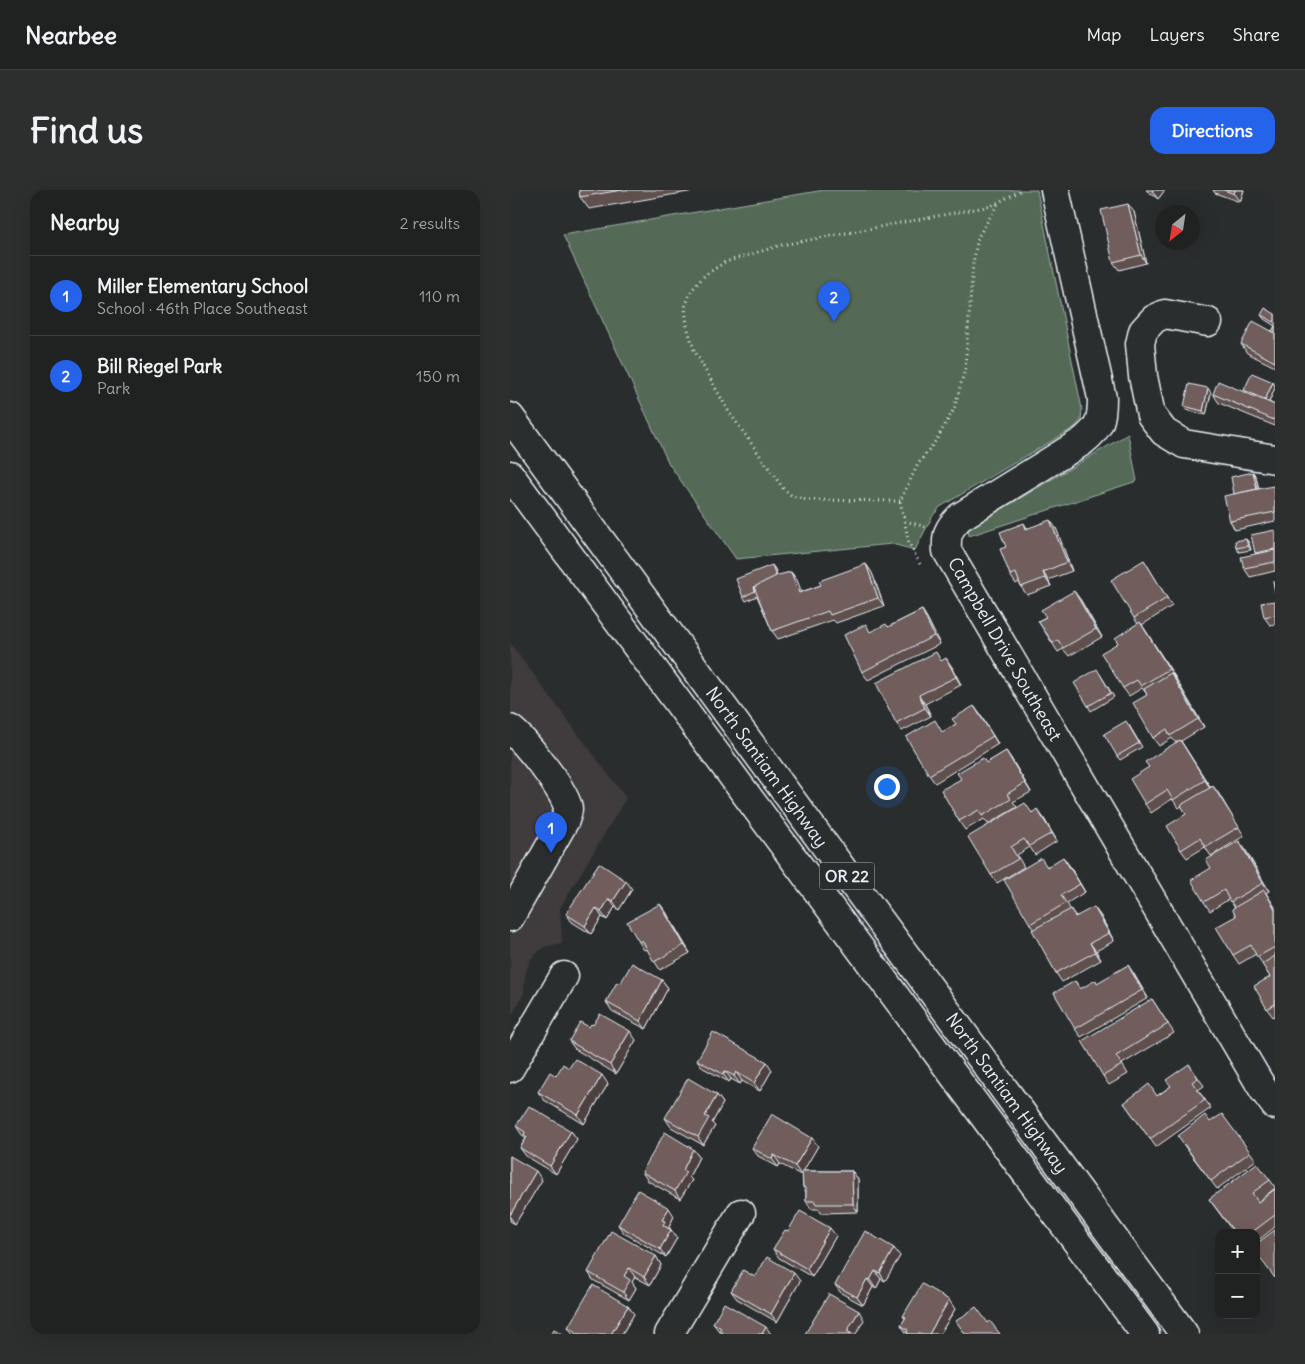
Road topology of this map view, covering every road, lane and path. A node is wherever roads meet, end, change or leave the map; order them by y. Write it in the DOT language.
graph roads {
  1 [pos="1022,190"];
  2 [pos="1055,190"];
  3 [pos="1000,201"];
  4 [pos="1208,322"];
  5 [pos="510,417"];
  6 [pos="1275,459"];
  7 [pos="510,475"];
  8 [pos="900,501"];
  9 [pos="920,564"];
  10 [pos="510,729"];
  11 [pos="510,917"];
  12 [pos="564,976"];
  13 [pos="517,1038"];
  14 [pos="510,1068"];
  15 [pos="1275,1105"];
  16 [pos="741,1213"];
  17 [pos="669,1334"];
  18 [pos="1145,1334"];
  19 [pos="1184,1334"];
  1 -- 3 [label="path"];
  2 -- 15 [label="main road, Campbell Drive Southeast"];
  3 -- 8 [label="path"];
  3 -- 8 [label="path"];
  4 -- 6 [label="main road"];
  5 -- 19 [label="main road, North Santiam Highway / OR 22"];
  7 -- 18 [label="main road, North Santiam Highway / OR 22"];
  8 -- 9 [label="path"];
  10 -- 11 [label="main road"];
  12 -- 13 [label="main road"];
  13 -- 14 [label="main road"];
  16 -- 17 [label="main road"];
}
